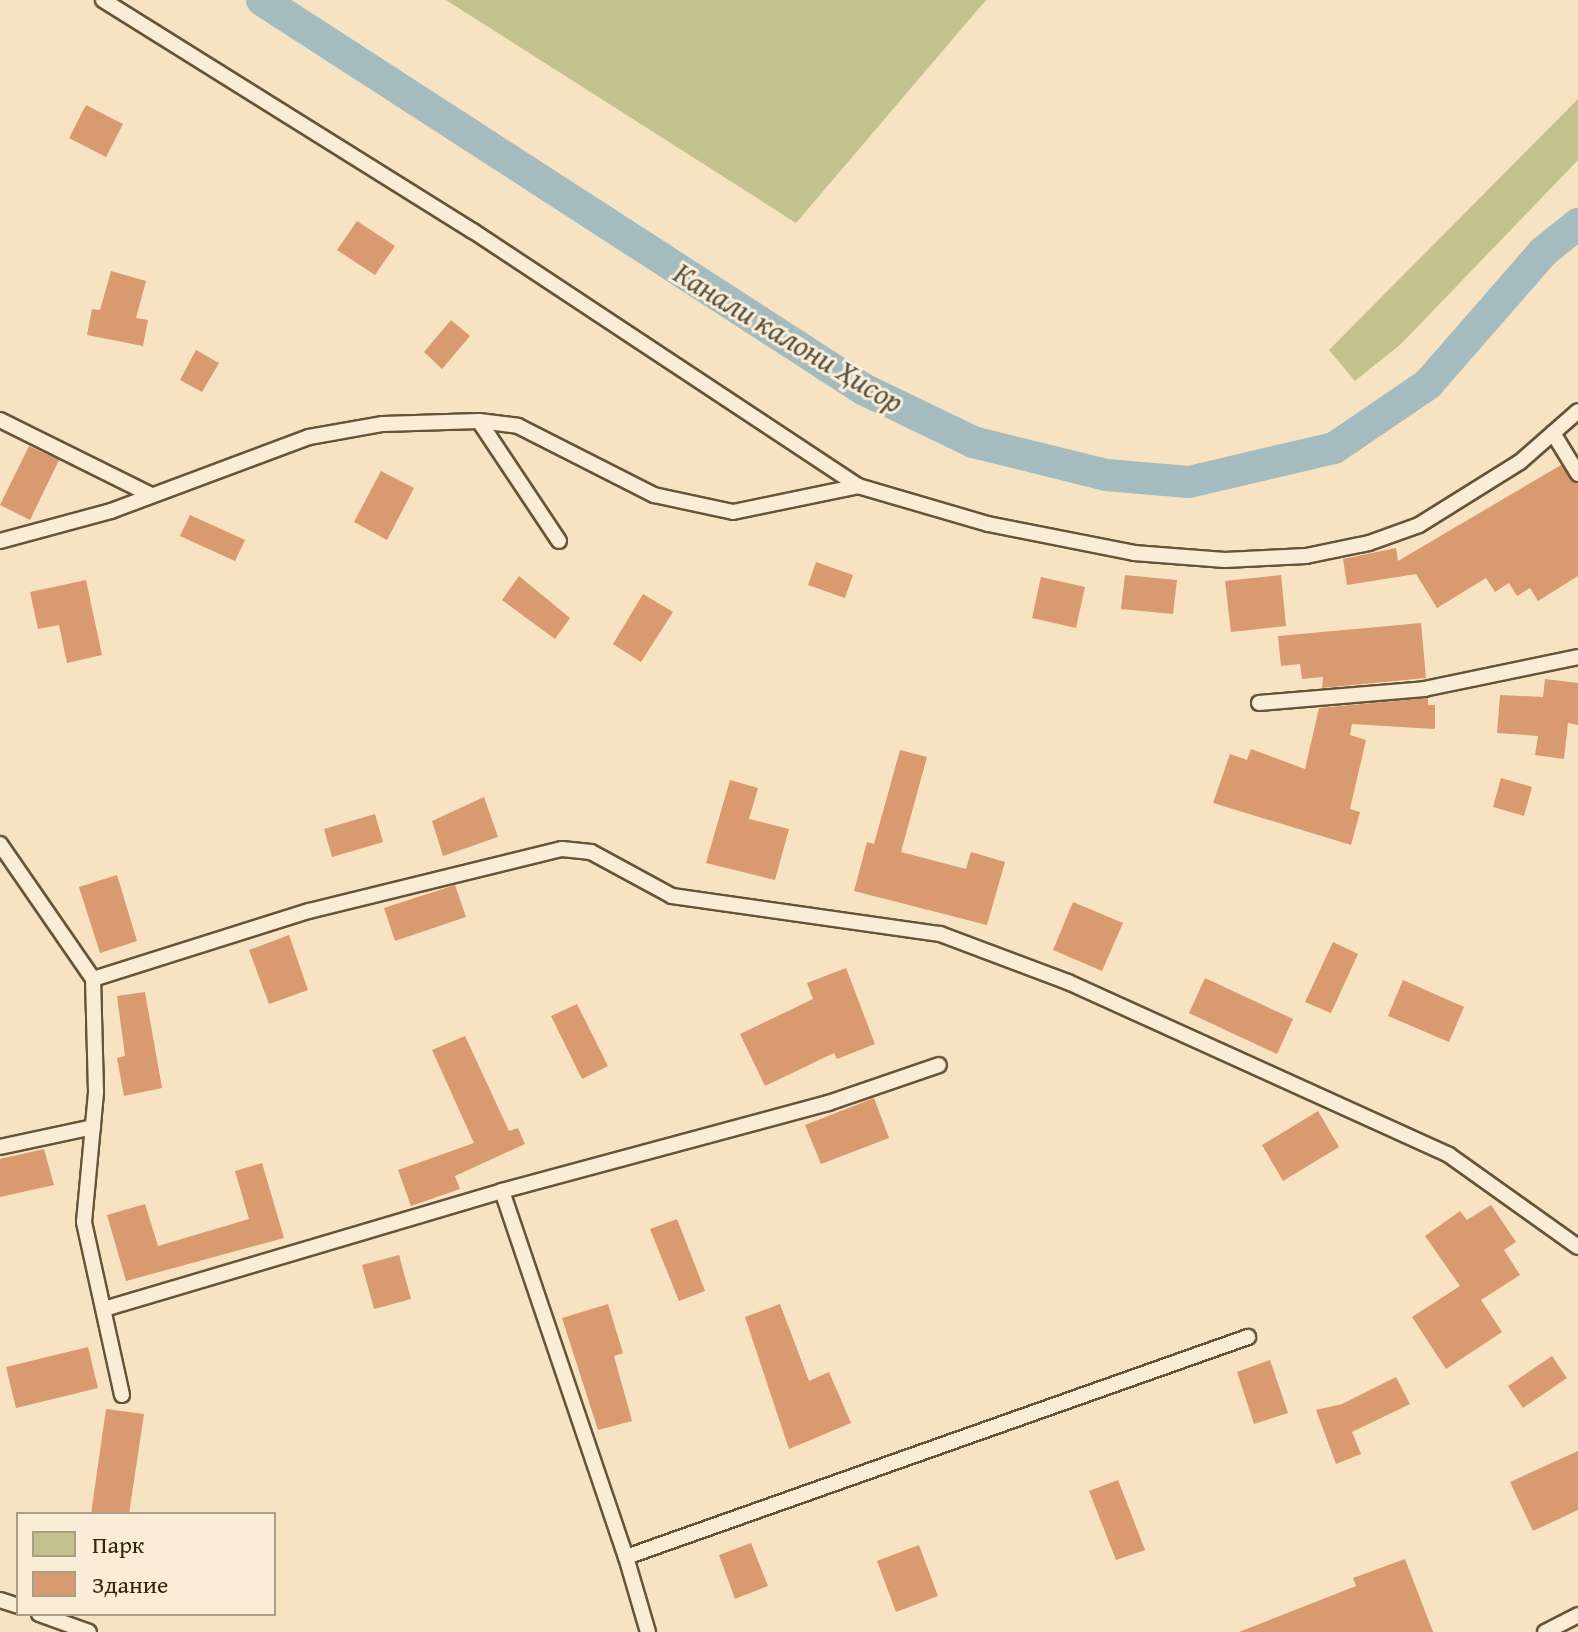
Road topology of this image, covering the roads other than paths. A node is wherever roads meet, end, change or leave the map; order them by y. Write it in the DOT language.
graph roads {
  1 [pos="103,0"];
  2 [pos="1578,411"];
  3 [pos="0,420"];
  4 [pos="479,421"];
  5 [pos="1553,433"];
  6 [pos="1578,474"];
  7 [pos="858,486"];
  8 [pos="151,495"];
  9 [pos="0,541"];
  10 [pos="559,541"];
  11 [pos="1578,657"];
  12 [pos="1259,703"];
  13 [pos="0,844"];
  14 [pos="93,979"];
  15 [pos="939,1065"];
  16 [pos="93,1127"];
  17 [pos="0,1147"];
  18 [pos="502,1191"];
  19 [pos="1578,1247"];
  20 [pos="104,1309"];
  21 [pos="1248,1337"];
  22 [pos="122,1395"];
  23 [pos="626,1557"];
  24 [pos="1578,1615"];
  25 [pos="45,1616"];
  26 [pos="89,1632"];
  27 [pos="648,1632"];
  28 [pos="1545,1632"];
  1 -- 7 [label="lane"];
  2 -- 5 [label="lane"];
  3 -- 8 [label="lane"];
  4 -- 7 [label="lane"];
  4 -- 8 [label="lane"];
  4 -- 10 [label="lane"];
  5 -- 6 [label="lane"];
  5 -- 7 [label="lane"];
  8 -- 9 [label="lane"];
  11 -- 12 [label="lane"];
  13 -- 14 [label="lane"];
  14 -- 16 [label="lane"];
  14 -- 19 [label="lane"];
  15 -- 18 [label="lane"];
  16 -- 17 [label="lane"];
  16 -- 20 [label="lane"];
  18 -- 20 [label="lane"];
  18 -- 23 [label="lane"];
  20 -- 22 [label="lane"];
  21 -- 23 [label="lane"];
  23 -- 27 [label="lane"];
  24 -- 28 [label="lane"];
  25 -- 26 [label="lane"];
}
